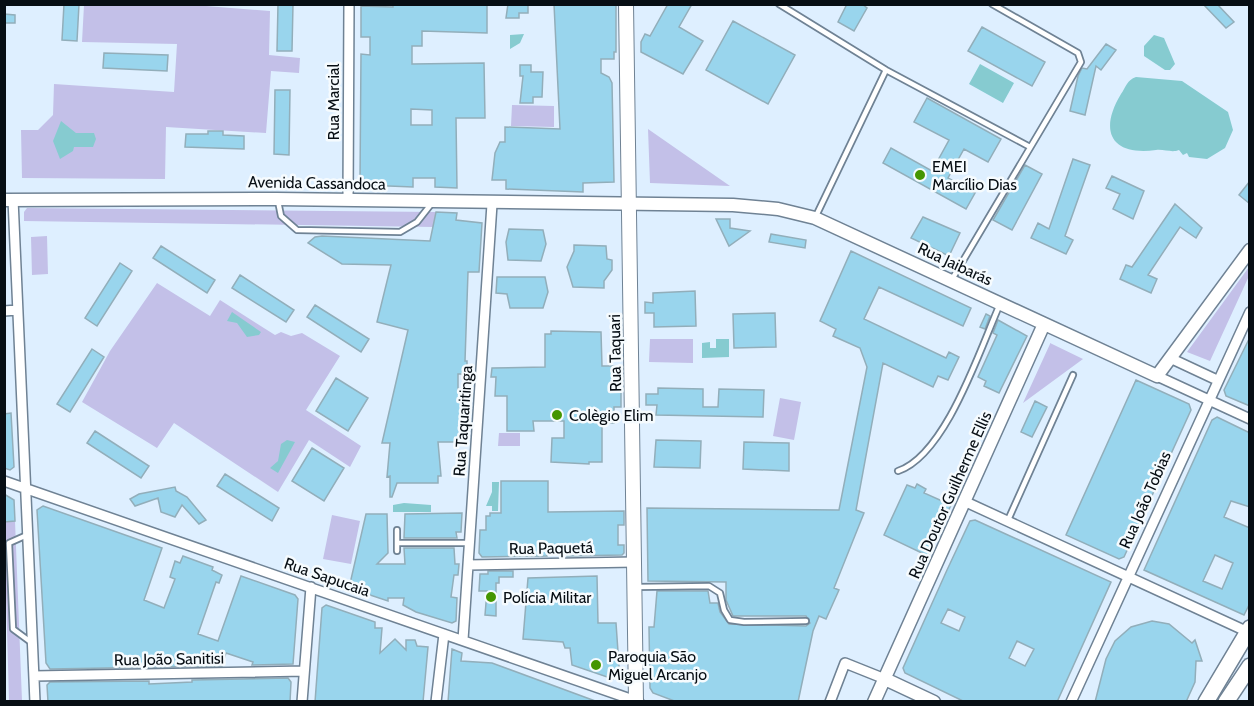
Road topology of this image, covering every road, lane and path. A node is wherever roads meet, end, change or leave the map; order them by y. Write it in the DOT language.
graph roads {
  1 [pos="349,4"];
  2 [pos="626,4"];
  3 [pos="779,4"];
  4 [pos="992,4"];
  5 [pos="1001,7"];
  6 [pos="886,70"];
  7 [pos="1030,147"];
  8 [pos="9,199"];
  9 [pos="277,199"];
  10 [pos="348,200"];
  11 [pos="432,202"];
  12 [pos="492,204"];
  13 [pos="630,206"];
  14 [pos="815,218"];
  15 [pos="1249,251"];
  16 [pos="951,281"];
  17 [pos="1000,304"];
  18 [pos="17,310"];
  19 [pos="4,311"];
  20 [pos="1250,312"];
  21 [pos="1044,324"];
  22 [pos="1170,358"];
  23 [pos="1073,375"];
  24 [pos="1157,376"];
  25 [pos="1217,380"];
  26 [pos="1208,400"];
  27 [pos="1250,419"];
  28 [pos="898,471"];
  29 [pos="4,481"];
  30 [pos="26,489"];
  31 [pos="966,502"];
  32 [pos="1007,521"];
  33 [pos="397,530"];
  34 [pos="27,535"];
  35 [pos="397,543"];
  36 [pos="470,543"];
  37 [pos="397,551"];
  38 [pos="635,562"];
  39 [pos="468,565"];
  40 [pos="1128,577"];
  41 [pos="311,587"];
  42 [pos="636,587"];
  43 [pos="806,621"];
  44 [pos="1249,630"];
  45 [pos="444,634"];
  46 [pos="463,640"];
  47 [pos="32,643"];
  48 [pos="1250,666"];
  49 [pos="304,671"];
  50 [pos="34,676"];
  51 [pos="885,679"];
  52 [pos="637,701"];
  53 [pos="35,702"];
  54 [pos="302,702"];
  55 [pos="436,702"];
  56 [pos="830,702"];
  57 [pos="874,702"];
  58 [pos="934,702"];
  59 [pos="1071,702"];
  60 [pos="1206,702"];
  61 [pos="1226,702"];
  1 -- 10 [label="street, Rua Marcial"];
  2 -- 13 [label="main road, Rua Taquari"];
  3 -- 6 [label="lane"];
  4 -- 5 [label="lane"];
  5 -- 7 [label="lane"];
  6 -- 7 [label="lane"];
  6 -- 14 [label="lane"];
  7 -- 16 [label="lane"];
  8 -- 9 [label="street, Avenida Cassandoca"];
  8 -- 18 [label="street"];
  9 -- 10 [label="street, Avenida Cassandoca"];
  9 -- 11 [label="lane"];
  10 -- 11 [label="street, Avenida Cassandoca"];
  11 -- 12 [label="street, Avenida Cassandoca"];
  12 -- 13 [label="street, Avenida Cassandoca"];
  12 -- 36 [label="street, Rua Taquaritinga"];
  13 -- 14 [label="street, Rua Jaibarás"];
  13 -- 38 [label="main road, Rua Taquari"];
  14 -- 16 [label="street, Rua Jaibarás"];
  15 -- 22 [label="street"];
  16 -- 17 [label="street, Rua Jaibarás"];
  17 -- 21 [label="street, Rua Jaibarás"];
  17 -- 28 [label="lane"];
  18 -- 19 [label="street"];
  18 -- 30 [label="street"];
  20 -- 25 [label="street, Rua João Tobias"];
  21 -- 24 [label="street, Rua Jaibarás"];
  21 -- 31 [label="street, Rua Doutor Guilherme Ellis"];
  22 -- 24 [label="street"];
  22 -- 25 [label="street"];
  23 -- 32 [label="lane"];
  24 -- 26 [label="street, Rua Jaibarás"];
  25 -- 26 [label="street, Rua João Tobias"];
  26 -- 27 [label="street, Rua Jaibarás"];
  26 -- 40 [label="street, Rua João Tobias"];
  29 -- 30 [label="street, Rua Sapucaia"];
  30 -- 34 [label="street"];
  30 -- 41 [label="street, Rua Sapucaia"];
  31 -- 32 [label="street"];
  31 -- 51 [label="street, Rua Doutor Guilherme Ellis"];
  32 -- 40 [label="street"];
  33 -- 35 [label="lane"];
  34 -- 47 [label="street"];
  34 -- 47 [label="lane"];
  35 -- 36 [label="lane"];
  35 -- 37 [label="lane"];
  36 -- 39 [label="street, Rua Taquaritinga"];
  38 -- 39 [label="street, Rua Paquetá"];
  38 -- 42 [label="main road, Rua Taquari"];
  39 -- 46 [label="street, Rua Taquaritinga"];
  40 -- 44 [label="street"];
  40 -- 59 [label="street, Rua João Tobias"];
  41 -- 45 [label="street, Rua Sapucaia"];
  41 -- 49 [label="street"];
  42 -- 43 [label="lane"];
  42 -- 52 [label="main road, Rua Taquari"];
  44 -- 60 [label="main road"];
  45 -- 46 [label="street, Rua Sapucaia"];
  45 -- 55 [label="street"];
  46 -- 52 [label="street, Rua Sapucaia"];
  47 -- 50 [label="street"];
  48 -- 61 [label="main road"];
  49 -- 50 [label="street, Rua João Sanitisi"];
  49 -- 54 [label="street"];
  50 -- 53 [label="street"];
  51 -- 56 [label="street"];
  51 -- 57 [label="street, Rua Doutor Guilherme Ellis"];
  51 -- 58 [label="street"];
}
